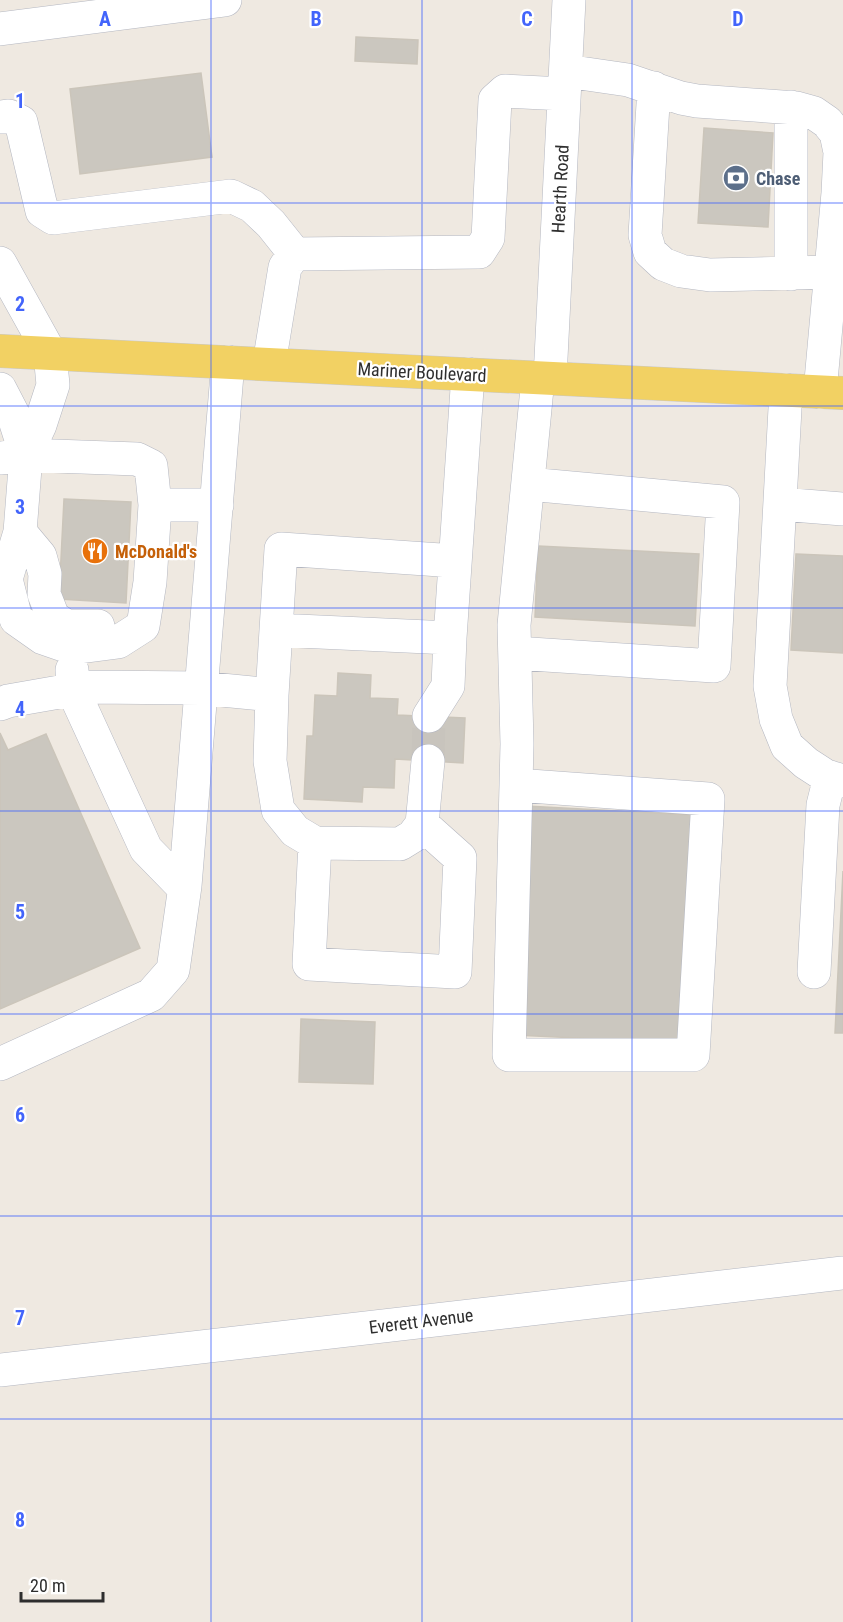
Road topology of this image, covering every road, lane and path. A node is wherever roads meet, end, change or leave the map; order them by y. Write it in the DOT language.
graph roads {
  1 [pos="225,0"];
  2 [pos="569,0"];
  3 [pos="0,29"];
  4 [pos="565,82"];
  5 [pos="654,88"];
  6 [pos="791,107"];
  7 [pos="0,117"];
  8 [pos="295,254"];
  9 [pos="0,263"];
  10 [pos="831,272"];
  11 [pos="791,274"];
  12 [pos="0,351"];
  13 [pos="50,353"];
  14 [pos="228,362"];
  15 [pos="269,364"];
  16 [pos="468,374"];
  17 [pos="544,378"];
  18 [pos="0,389"];
  19 [pos="786,390"];
  20 [pos="831,393"];
  21 [pos="13,456"];
  22 [pos="137,459"];
  23 [pos="528,484"];
  24 [pos="780,504"];
  25 [pos="155,506"];
  26 [pos="217,506"];
  27 [pos="843,508"];
  28 [pos="20,532"];
  29 [pos="455,561"];
  30 [pos="276,630"];
  31 [pos="450,638"];
  32 [pos="72,648"];
  33 [pos="514,653"];
  34 [pos="201,688"];
  35 [pos="73,690"];
  36 [pos="272,695"];
  37 [pos="0,704"];
  38 [pos="429,716"];
  39 [pos="428,761"];
  40 [pos="836,779"];
  41 [pos="516,785"];
  42 [pos="422,825"];
  43 [pos="315,843"];
  44 [pos="184,888"];
  45 [pos="814,972"];
  46 [pos="0,1064"];
  47 [pos="843,1273"];
  48 [pos="0,1370"];
  1 -- 3 [label="street"];
  2 -- 4 [label="street, Hearth Road"];
  4 -- 5 [label="street"];
  4 -- 8 [label="street"];
  4 -- 17 [label="street, Hearth Road"];
  5 -- 6 [label="street"];
  5 -- 11 [label="street"];
  6 -- 10 [label="street"];
  6 -- 11 [label="street"];
  7 -- 8 [label="street"];
  8 -- 15 [label="street"];
  9 -- 13 [label="street"];
  10 -- 11 [label="street"];
  10 -- 20 [label="street"];
  12 -- 13 [label="main road, Mariner Boulevard"];
  13 -- 14 [label="main road, Mariner Boulevard"];
  13 -- 21 [label="street"];
  14 -- 15 [label="main road, Mariner Boulevard"];
  14 -- 26 [label="street"];
  15 -- 16 [label="main road, Mariner Boulevard"];
  16 -- 17 [label="main road, Mariner Boulevard"];
  16 -- 29 [label="street"];
  17 -- 19 [label="main road, Mariner Boulevard"];
  17 -- 23 [label="street, Hearth Road"];
  18 -- 21 [label="street"];
  19 -- 20 [label="main road, Mariner Boulevard"];
  19 -- 24 [label="street"];
  21 -- 22 [label="street"];
  21 -- 28 [label="street"];
  22 -- 25 [label="street"];
  22 -- 28 [label="street"];
  23 -- 33 [label="street, Hearth Road"];
  23 -- 33 [label="street"];
  24 -- 27 [label="street"];
  24 -- 40 [label="street"];
  25 -- 26 [label="street"];
  25 -- 32 [label="street"];
  26 -- 34 [label="street"];
  28 -- 32 [label="street"];
  29 -- 30 [label="street"];
  29 -- 31 [label="street"];
  30 -- 31 [label="street"];
  30 -- 36 [label="street"];
  31 -- 38 [label="street"];
  32 -- 35 [label="street"];
  33 -- 41 [label="street, Hearth Road"];
  34 -- 35 [label="street"];
  34 -- 36 [label="street"];
  34 -- 44 [label="street"];
  35 -- 37 [label="street"];
  35 -- 44 [label="street"];
  36 -- 43 [label="street"];
  39 -- 42 [label="street"];
  40 -- 45 [label="street"];
  41 -- 41 [label="street, Hearth Road"];
  42 -- 43 [label="street"];
  42 -- 43 [label="street"];
  44 -- 46 [label="street"];
  47 -- 48 [label="street, Everett Avenue"];
}
